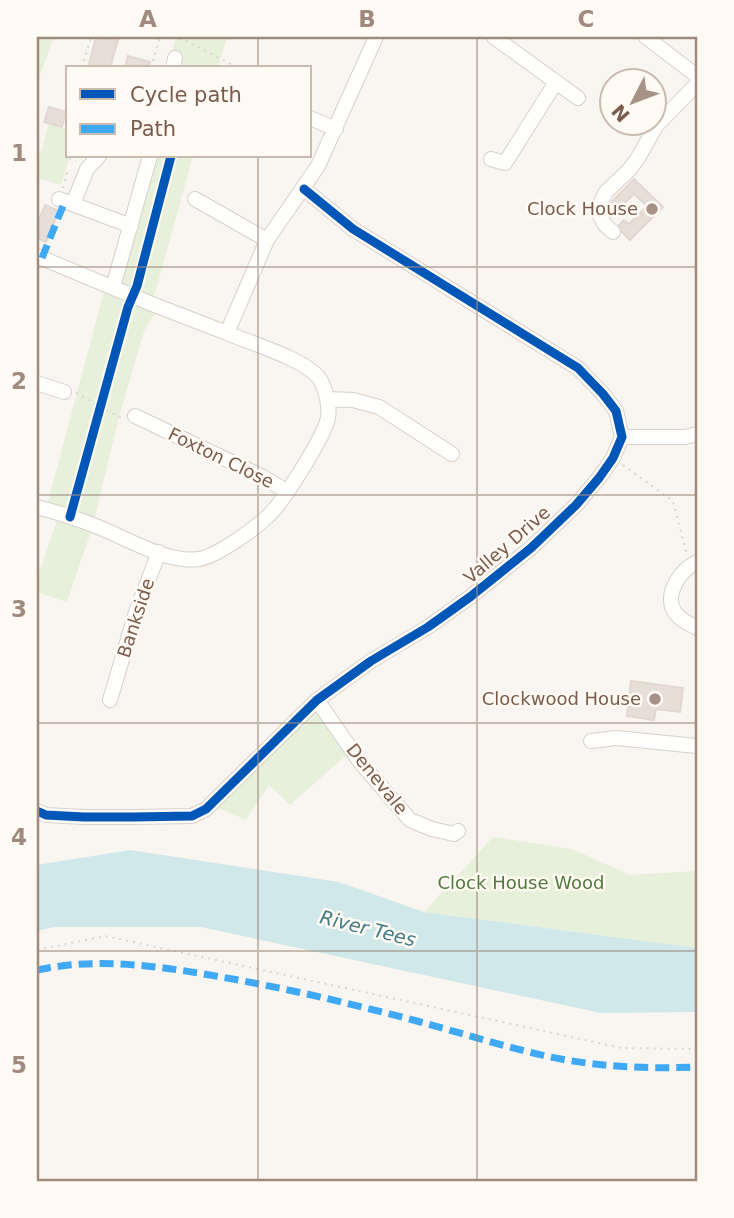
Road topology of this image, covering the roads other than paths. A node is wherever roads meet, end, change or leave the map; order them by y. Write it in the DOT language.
graph roads {
  1 [pos="376,37"];
  2 [pos="494,37"];
  3 [pos="646,37"];
  4 [pos="697,76"];
  5 [pos="556,82"];
  6 [pos="697,84"];
  7 [pos="578,98"];
  8 [pos="312,119"];
  9 [pos="336,129"];
  10 [pos="97,158"];
  11 [pos="149,158"];
  12 [pos="491,159"];
  13 [pos="303,189"];
  14 [pos="195,199"];
  15 [pos="131,226"];
  16 [pos="613,232"];
  17 [pos="267,240"];
  18 [pos="37,256"];
  19 [pos="113,287"];
  20 [pos="227,333"];
  21 [pos="45,381"];
  22 [pos="64,393"];
  23 [pos="327,399"];
  24 [pos="135,416"];
  25 [pos="697,435"];
  26 [pos="622,438"];
  27 [pos="452,454"];
  28 [pos="288,492"];
  29 [pos="37,507"];
  30 [pos="159,552"];
  31 [pos="693,564"];
  32 [pos="697,628"];
  33 [pos="110,700"];
  34 [pos="317,700"];
  35 [pos="595,744"];
  36 [pos="697,746"];
  37 [pos="37,811"];
  38 [pos="457,829"];
  1 -- 9 [label="street"];
  2 -- 5 [label="street"];
  3 -- 4 [label="street"];
  5 -- 7 [label="street"];
  5 -- 12 [label="street"];
  6 -- 16 [label="street"];
  8 -- 9 [label="street"];
  9 -- 13 [label="street"];
  10 -- 15 [label="street"];
  11 -- 15 [label="street"];
  13 -- 17 [label="street"];
  13 -- 26 [label="street"];
  14 -- 17 [label="street"];
  15 -- 19 [label="street"];
  17 -- 20 [label="street"];
  18 -- 19 [label="street"];
  19 -- 20 [label="street"];
  20 -- 23 [label="street"];
  21 -- 22 [label="street"];
  23 -- 27 [label="street"];
  23 -- 28 [label="street"];
  24 -- 28 [label="street, Foxton Close"];
  25 -- 26 [label="street"];
  26 -- 34 [label="street, Valley Drive"];
  28 -- 30 [label="street"];
  29 -- 30 [label="street"];
  30 -- 33 [label="street, Bankside"];
  31 -- 32 [label="street"];
  34 -- 37 [label="street, Valley Drive"];
  34 -- 38 [label="street, Denevale"];
  35 -- 36 [label="street"];
}
